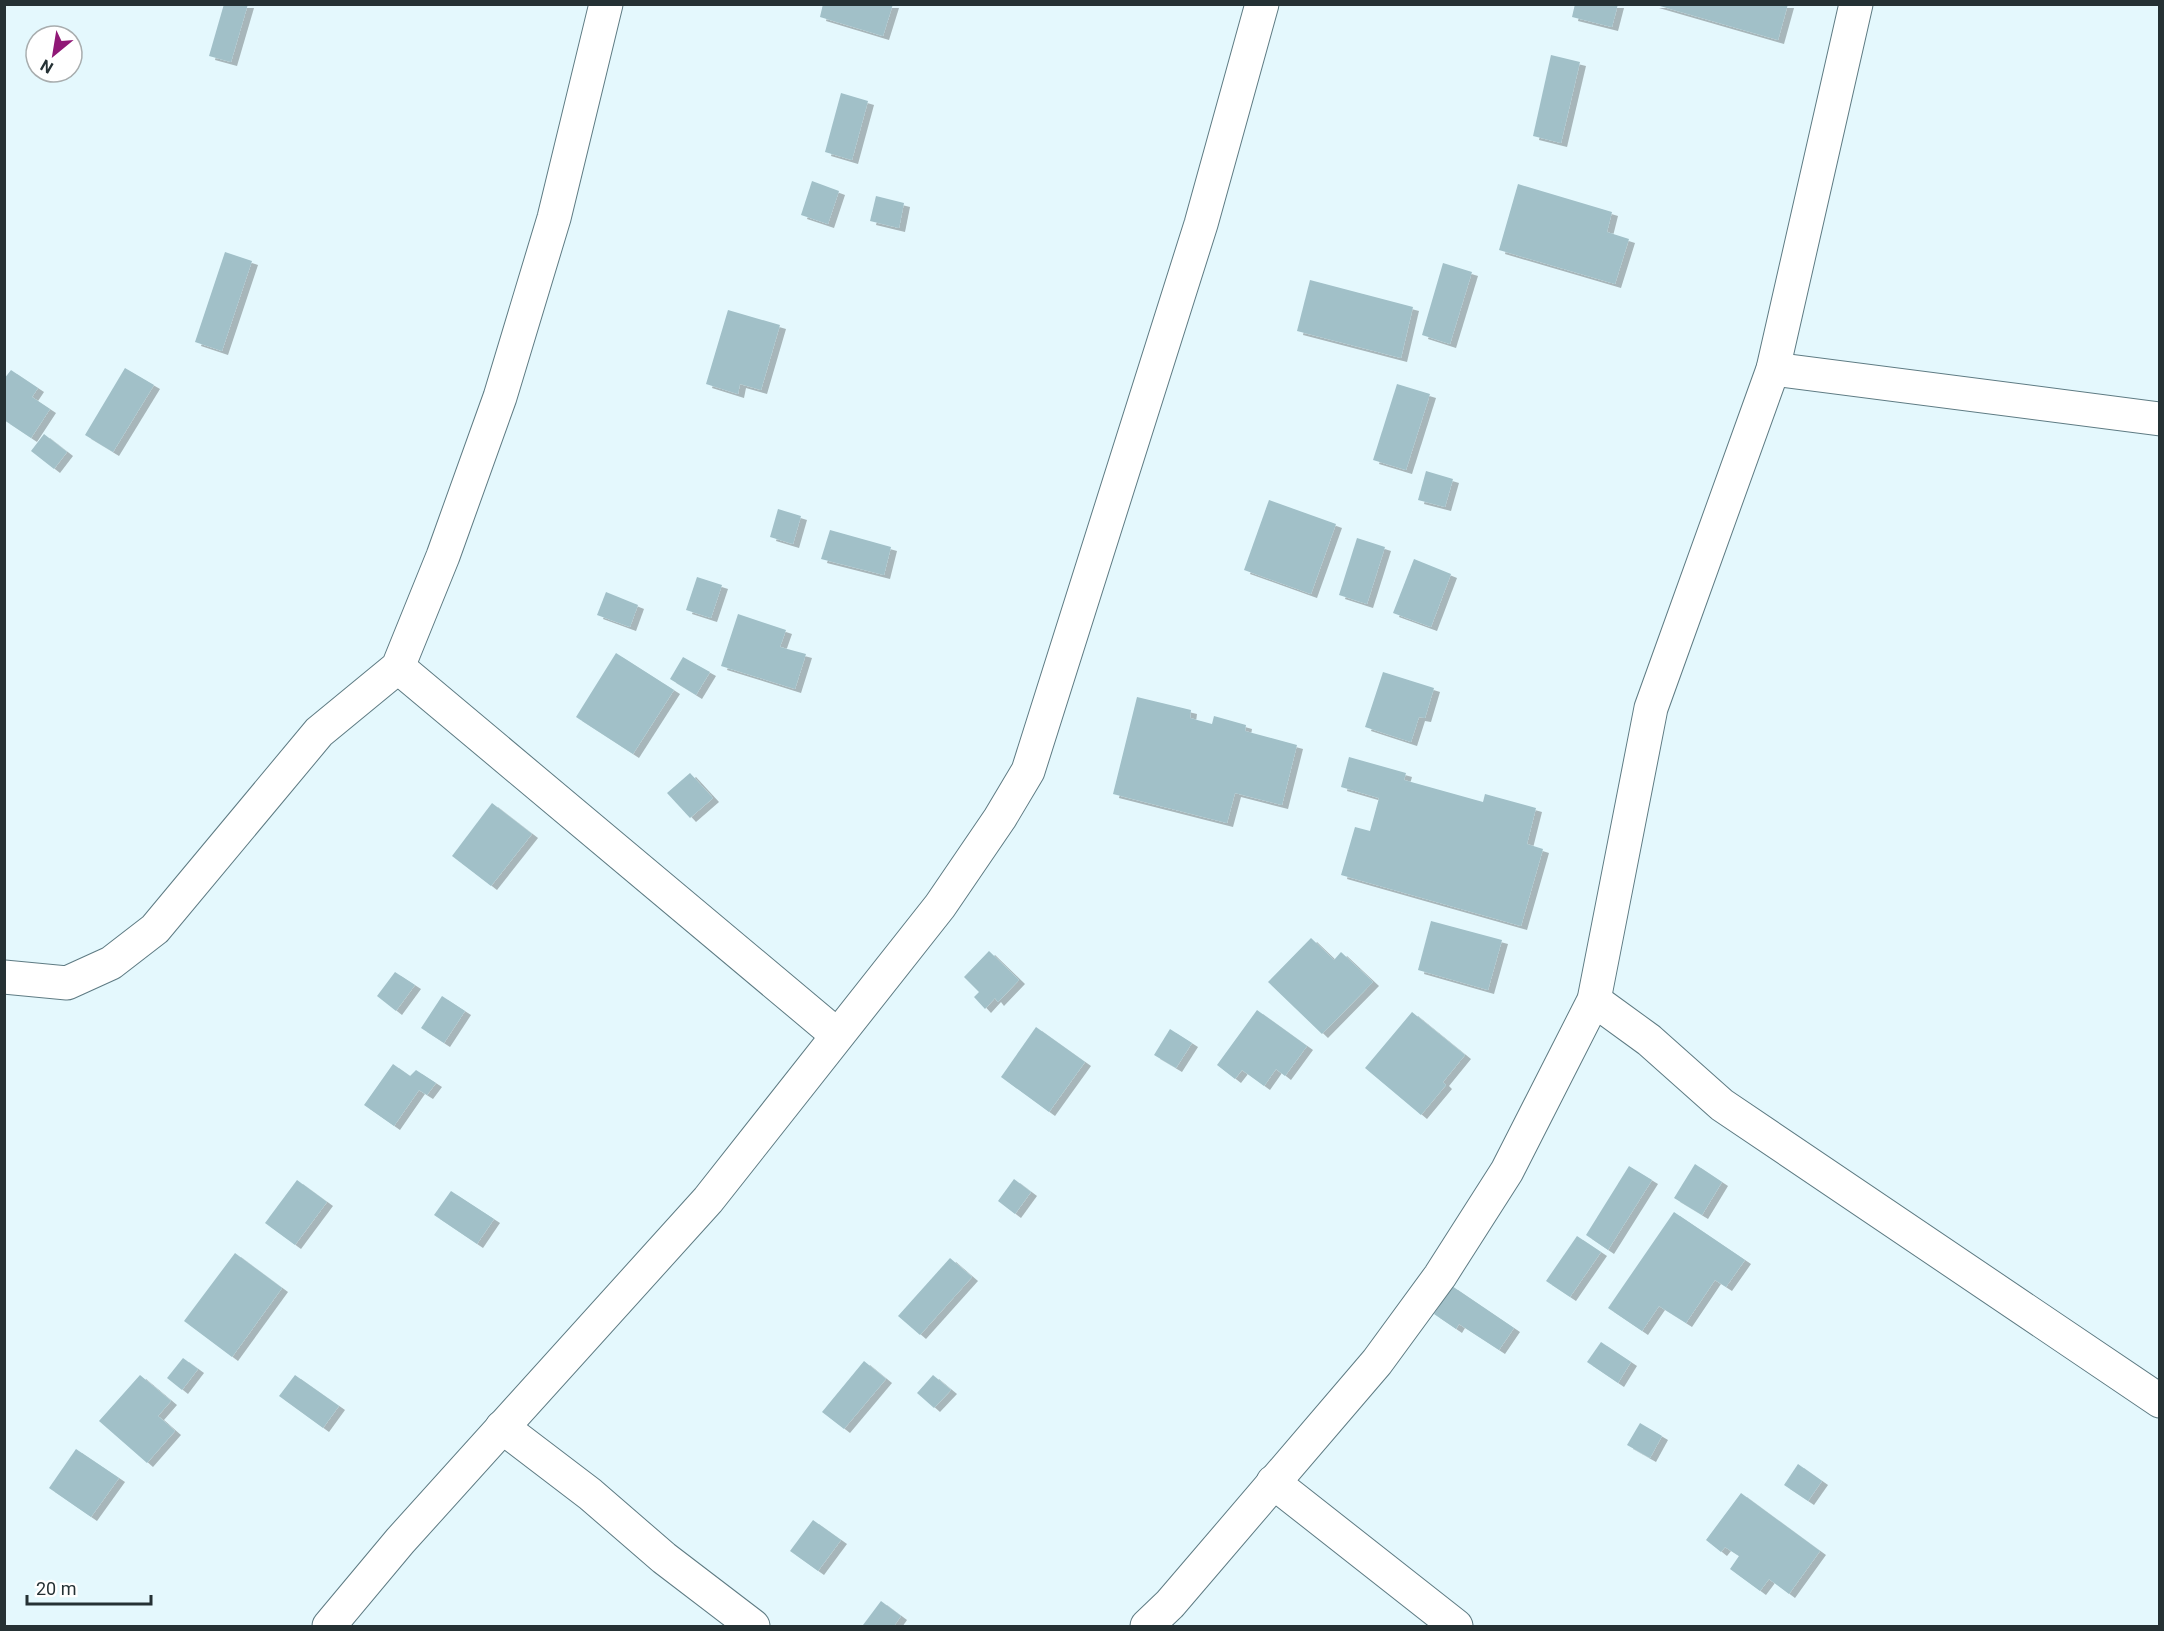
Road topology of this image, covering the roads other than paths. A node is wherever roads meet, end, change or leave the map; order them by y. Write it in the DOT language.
graph roads {
  1 [pos="606,4"];
  2 [pos="1262,4"];
  3 [pos="1856,4"];
  4 [pos="1773,369"];
  5 [pos="2160,419"];
  6 [pos="398,667"];
  7 [pos="4,977"];
  8 [pos="1594,1000"];
  9 [pos="837,1035"];
  10 [pos="2160,1401"];
  11 [pos="502,1426"];
  12 [pos="1273,1482"];
  13 [pos="328,1626"];
  14 [pos="753,1626"];
  15 [pos="1147,1626"];
  16 [pos="1456,1626"];
  1 -- 6 [label="street"];
  2 -- 9 [label="street"];
  3 -- 4 [label="street"];
  4 -- 5 [label="street"];
  4 -- 8 [label="street"];
  6 -- 7 [label="street"];
  6 -- 9 [label="street"];
  8 -- 10 [label="street"];
  8 -- 12 [label="street"];
  9 -- 11 [label="street"];
  11 -- 13 [label="street"];
  11 -- 14 [label="street"];
  12 -- 15 [label="street"];
  12 -- 16 [label="street"];
}
